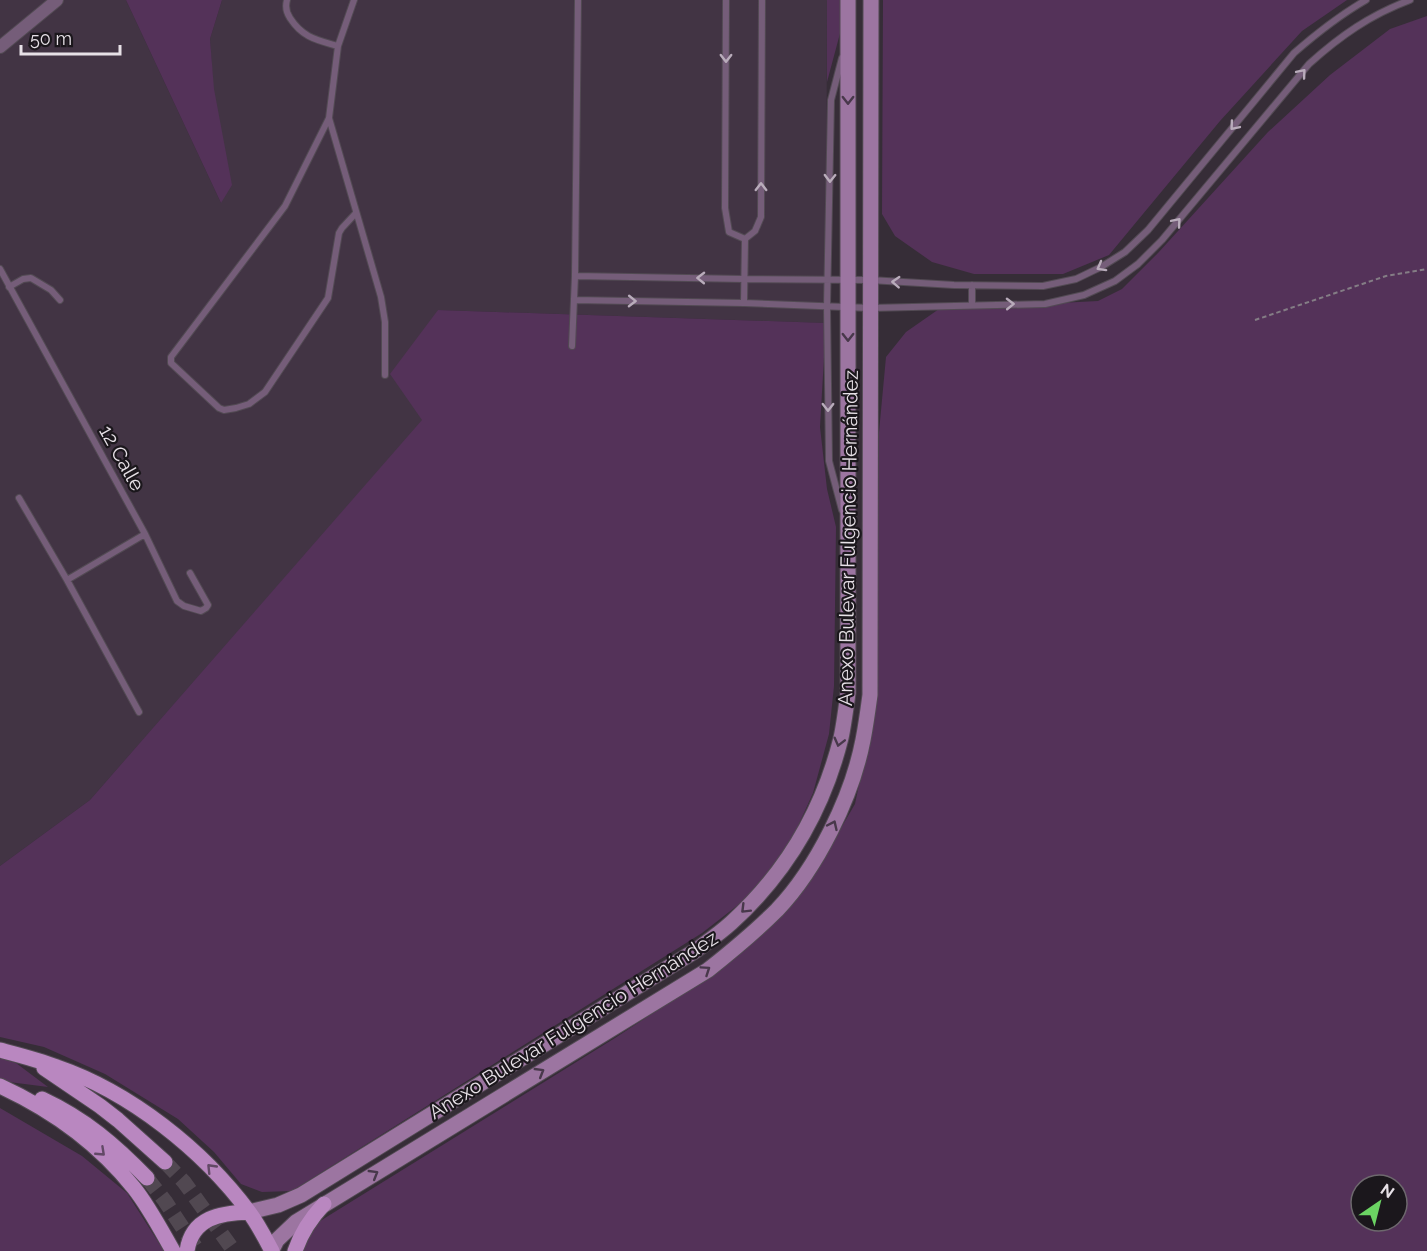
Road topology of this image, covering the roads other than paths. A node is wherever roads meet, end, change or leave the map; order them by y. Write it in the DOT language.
graph roads {
  1 [pos="57,0"];
  2 [pos="286,0"];
  3 [pos="354,0"];
  4 [pos="578,0"];
  5 [pos="726,0"];
  6 [pos="762,0"];
  7 [pos="848,0"];
  8 [pos="871,0"];
  9 [pos="1366,0"];
  10 [pos="1410,0"];
  11 [pos="848,37"];
  12 [pos="338,46"];
  13 [pos="0,47"];
  14 [pos="328,118"];
  15 [pos="356,213"];
  16 [pos="745,239"];
  17 [pos="0,269"];
  18 [pos="575,276"];
  19 [pos="744,279"];
  20 [pos="828,280"];
  21 [pos="848,280"];
  22 [pos="870,280"];
  23 [pos="972,285"];
  24 [pos="9,287"];
  25 [pos="60,300"];
  26 [pos="574,300"];
  27 [pos="744,303"];
  28 [pos="972,305"];
  29 [pos="827,306"];
  30 [pos="848,307"];
  31 [pos="870,308"];
  32 [pos="572,346"];
  33 [pos="385,375"];
  34 [pos="19,498"];
  35 [pos="849,532"];
  36 [pos="145,534"];
  37 [pos="190,573"];
  38 [pos="67,580"];
  39 [pos="139,712"];
  40 [pos="0,1050"];
  41 [pos="29,1058"];
  42 [pos="0,1085"];
  43 [pos="165,1162"];
  44 [pos="147,1178"];
  45 [pos="324,1204"];
  46 [pos="249,1212"];
  47 [pos="173,1251"];
  48 [pos="187,1251"];
  49 [pos="272,1251"];
  50 [pos="295,1251"];
  1 -- 13 [label="street"];
  2 -- 12 [label="lane"];
  3 -- 12 [label="lane"];
  4 -- 18 [label="lane"];
  5 -- 16 [label="lane, one-way"];
  16 -- 6 [label="lane, one-way"];
  7 -- 11 [label="main road, Anexo Bulevar Fulgencio Hernández"];
  8 -- 22 [label="main road, Anexo Bulevar Fulgencio Hernández"];
  9 -- 23 [label="lane, one-way"];
  28 -- 10 [label="lane, one-way"];
  11 -- 20 [label="lane, one-way"];
  11 -- 21 [label="main road, Anexo Bulevar Fulgencio Hernández, one-way"];
  12 -- 14 [label="lane"];
  14 -- 15 [label="lane"];
  14 -- 15 [label="lane"];
  15 -- 33 [label="lane"];
  16 -- 19 [label="lane"];
  17 -- 24 [label="lane, 12 Calle"];
  19 -- 18 [label="lane, one-way"];
  18 -- 26 [label="lane"];
  19 -- 20 [label="lane"];
  19 -- 27 [label="lane"];
  20 -- 21 [label="lane"];
  20 -- 29 [label="lane"];
  21 -- 22 [label="lane"];
  21 -- 30 [label="main road, Anexo Bulevar Fulgencio Hernández"];
  23 -- 22 [label="lane, one-way"];
  22 -- 31 [label="main road, Anexo Bulevar Fulgencio Hernández"];
  23 -- 28 [label="lane"];
  24 -- 25 [label="lane"];
  24 -- 36 [label="lane, 12 Calle"];
  26 -- 27 [label="lane, one-way"];
  26 -- 32 [label="lane"];
  27 -- 29 [label="lane"];
  28 -- 31 [label="lane"];
  29 -- 30 [label="lane"];
  29 -- 35 [label="lane, one-way"];
  30 -- 31 [label="lane"];
  30 -- 35 [label="main road, Anexo Bulevar Fulgencio Hernández, one-way"];
  45 -- 31 [label="main road, Anexo Bulevar Fulgencio Hernández, one-way"];
  34 -- 38 [label="lane"];
  35 -- 46 [label="main road, Anexo Bulevar Fulgencio Hernández, one-way"];
  36 -- 37 [label="lane, 12 Calle"];
  36 -- 38 [label="lane"];
  38 -- 39 [label="lane"];
  40 -- 41 [label="main road"];
  41 -- 43 [label="main road"];
  46 -- 41 [label="main road, one-way"];
  42 -- 44 [label="main road"];
  42 -- 47 [label="main road, one-way"];
  45 -- 49 [label="main road, Anexo Bulevar Fulgencio Hernández"];
  45 -- 50 [label="main road"];
  46 -- 48 [label="main road"];
  46 -- 49 [label="main road"];
}
